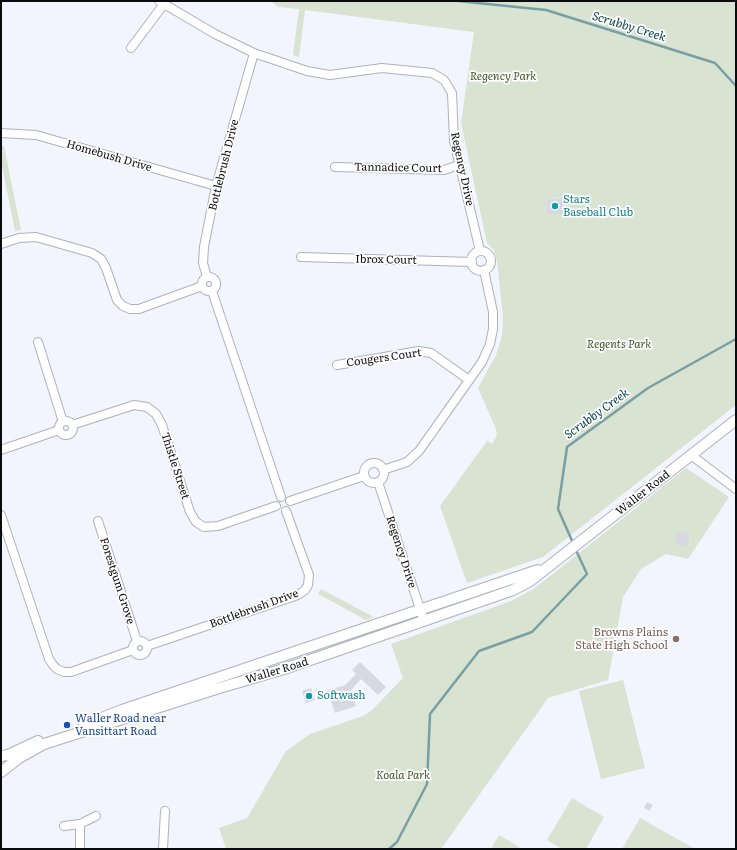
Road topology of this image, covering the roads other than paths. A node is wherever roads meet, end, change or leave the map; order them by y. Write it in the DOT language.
graph roads {
  1 [pos="162,3"];
  2 [pos="131,48"];
  3 [pos="254,53"];
  4 [pos="1,133"];
  5 [pos="459,165"];
  6 [pos="335,167"];
  7 [pos="216,186"];
  8 [pos="1,244"];
  9 [pos="480,251"];
  10 [pos="300,257"];
  11 [pos="472,262"];
  12 [pos="484,270"];
  13 [pos="207,277"];
  14 [pos="202,286"];
  15 [pos="212,291"];
  16 [pos="38,342"];
  17 [pos="337,365"];
  18 [pos="469,380"];
  19 [pos="736,420"];
  20 [pos="63,422"];
  21 [pos="72,425"];
  22 [pos="59,430"];
  23 [pos="1,450"];
  24 [pos="691,455"];
  25 [pos="383,470"];
  26 [pos="364,476"];
  27 [pos="378,482"];
  28 [pos="736,489"];
  29 [pos="281,497"];
  30 [pos="290,501"];
  31 [pos="276,506"];
  32 [pos="286,511"];
  33 [pos="1,515"];
  34 [pos="98,521"];
  35 [pos="551,565"];
  36 [pos="421,610"];
  37 [pos="424,621"];
  38 [pos="137,641"];
  39 [pos="318,645"];
  40 [pos="147,646"];
  41 [pos="133,650"];
  42 [pos="322,656"];
  43 [pos="215,684"];
  44 [pos="1,756"];
  45 [pos="1,772"];
  46 [pos="165,810"];
  47 [pos="96,816"];
  48 [pos="80,824"];
  49 [pos="64,826"];
  50 [pos="80,849"];
  51 [pos="163,849"];
  1 -- 2 [label="street"];
  1 -- 3 [label="street, Regency Drive"];
  3 -- 5 [label="street, Regency Drive"];
  3 -- 7 [label="street, Bottlebrush Drive"];
  4 -- 7 [label="street, Homebush Drive"];
  5 -- 6 [label="street, Tannadice Court"];
  5 -- 9 [label="street, Regency Drive"];
  7 -- 13 [label="street, Bottlebrush Drive"];
  8 -- 14 [label="street"];
  9 -- 11 [label="street"];
  9 -- 12 [label="street"];
  10 -- 11 [label="street, Ibrox Court"];
  11 -- 12 [label="street"];
  12 -- 18 [label="street"];
  13 -- 14 [label="street"];
  13 -- 15 [label="street"];
  14 -- 15 [label="street"];
  15 -- 29 [label="street"];
  16 -- 20 [label="street"];
  17 -- 18 [label="street, Cougers Court"];
  18 -- 25 [label="street"];
  19 -- 24 [label="street, Waller Road"];
  20 -- 21 [label="street"];
  20 -- 22 [label="street"];
  21 -- 22 [label="street"];
  21 -- 31 [label="street, Thistle Street"];
  22 -- 23 [label="street"];
  24 -- 28 [label="street"];
  24 -- 35 [label="street, Waller Road"];
  25 -- 26 [label="street"];
  25 -- 27 [label="street"];
  26 -- 27 [label="street"];
  26 -- 30 [label="street"];
  27 -- 36 [label="street, Regency Drive"];
  29 -- 30 [label="street"];
  29 -- 31 [label="street"];
  30 -- 32 [label="street"];
  31 -- 32 [label="street"];
  32 -- 40 [label="street, Bottlebrush Drive"];
  33 -- 41 [label="street"];
  34 -- 38 [label="street, Forestgum Grove"];
  35 -- 36 [label="street, Waller Road"];
  35 -- 37 [label="street, Waller Road"];
  36 -- 37 [label="street, Regency Drive"];
  36 -- 39 [label="street, Waller Road"];
  37 -- 42 [label="street, Waller Road"];
  38 -- 40 [label="street"];
  38 -- 41 [label="street"];
  39 -- 42 [label="street"];
  39 -- 43 [label="street, Waller Road"];
  40 -- 41 [label="street"];
  42 -- 43 [label="street, Waller Road"];
  43 -- 44 [label="street, Waller Road"];
  43 -- 45 [label="street, Waller Road"];
  46 -- 51 [label="street"];
  47 -- 48 [label="street"];
  48 -- 49 [label="street"];
  48 -- 50 [label="street"];
}
